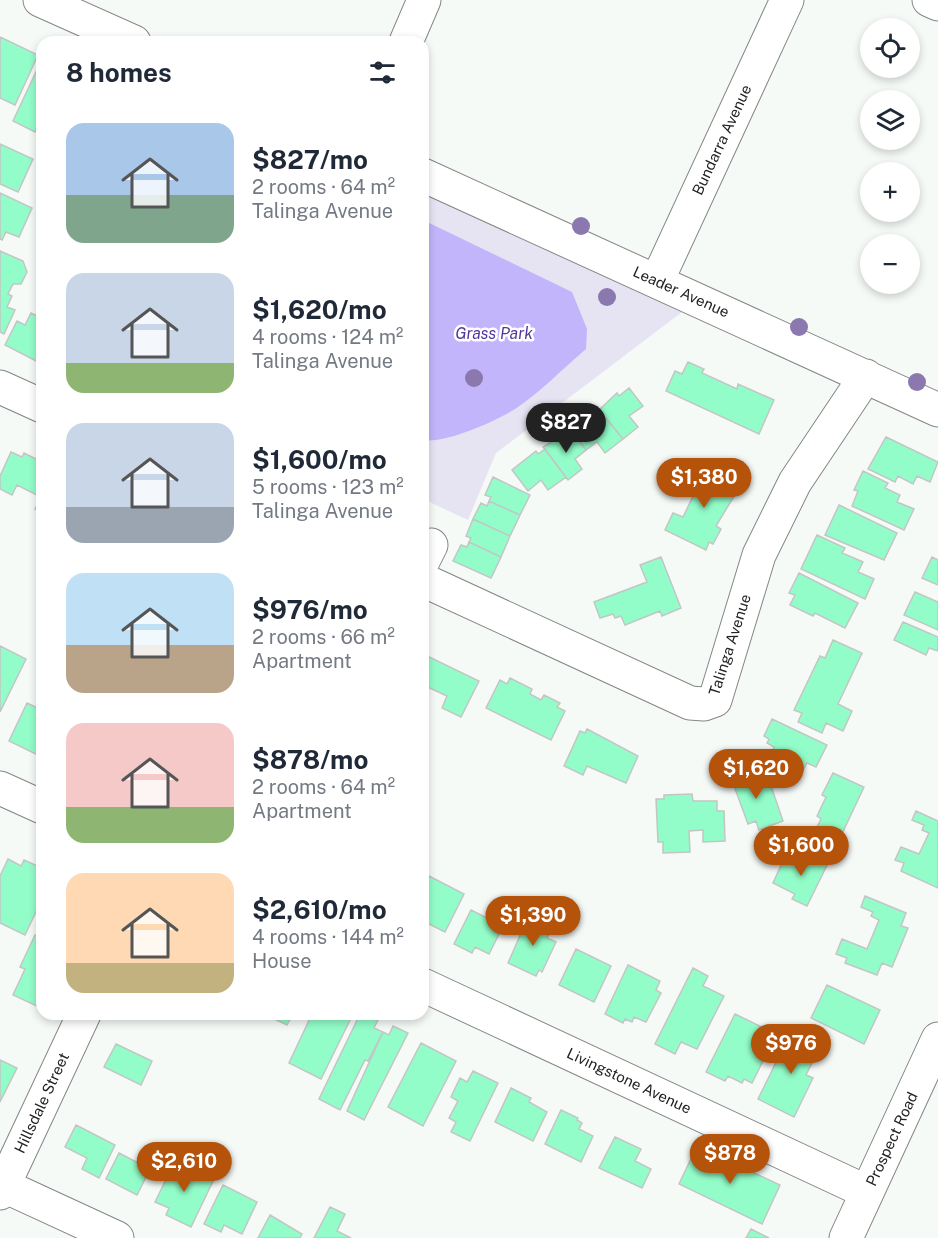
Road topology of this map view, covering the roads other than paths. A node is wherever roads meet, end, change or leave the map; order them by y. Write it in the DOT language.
graph roads {
  1 [pos="40,0"];
  2 [pos="424,0"];
  3 [pos="788,0"];
  4 [pos="929,0"];
  5 [pos="938,4"];
  6 [pos="121,36"];
  7 [pos="409,36"];
  8 [pos="429,178"];
  9 [pos="657,281"];
  10 [pos="866,376"];
  11 [pos="0,387"];
  12 [pos="36,403"];
  13 [pos="938,410"];
  14 [pos="429,583"];
  15 [pos="0,788"];
  16 [pos="36,804"];
  17 [pos="429,988"];
  18 [pos="81,1020"];
  19 [pos="938,1039"];
  20 [pos="1,1188"];
  21 [pos="867,1192"];
  22 [pos="117,1238"];
  23 [pos="846,1238"];
  1 -- 6 [label="street"];
  2 -- 7 [label="street"];
  3 -- 9 [label="street, Bundarra Avenue"];
  4 -- 5 [label="street"];
  8 -- 9 [label="street, Leader Avenue"];
  9 -- 10 [label="street, Leader Avenue"];
  10 -- 13 [label="street, Leader Avenue"];
  10 -- 14 [label="street, Talinga Avenue"];
  11 -- 12 [label="street"];
  15 -- 16 [label="street"];
  17 -- 21 [label="street, Livingstone Avenue"];
  18 -- 20 [label="street, Hillsdale Street"];
  19 -- 21 [label="street, Prospect Road"];
  20 -- 22 [label="street"];
  21 -- 23 [label="street, Prospect Road"];
}
